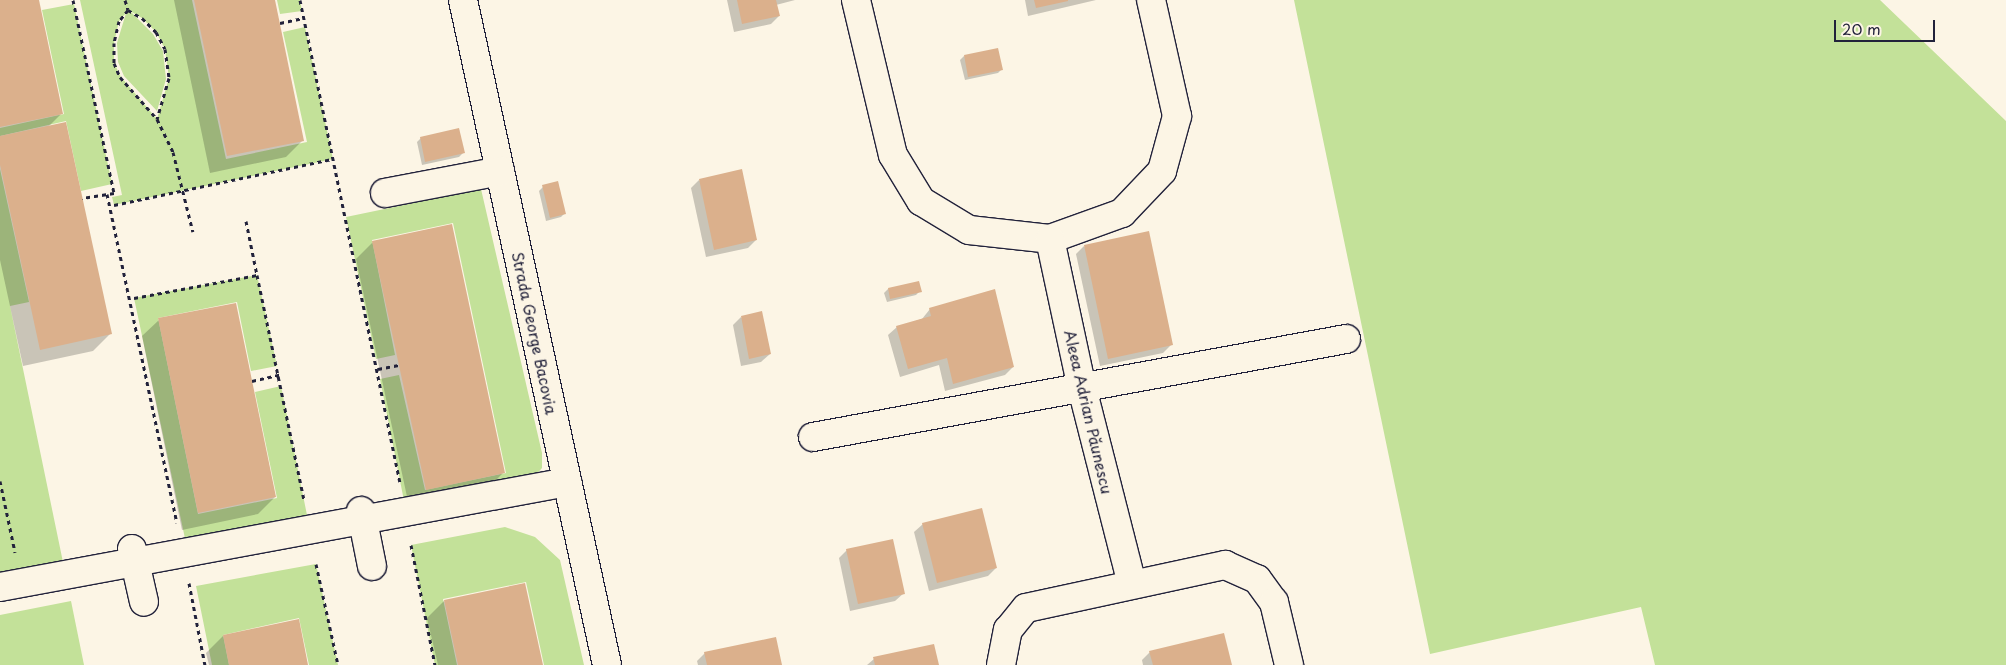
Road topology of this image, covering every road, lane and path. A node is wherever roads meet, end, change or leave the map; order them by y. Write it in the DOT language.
graph roads {
  1 [pos="73,0"];
  2 [pos="124,0"];
  3 [pos="300,0"];
  4 [pos="463,0"];
  5 [pos="856,0"];
  6 [pos="1151,0"];
  7 [pos="128,10"];
  8 [pos="304,18"];
  9 [pos="280,23"];
  10 [pos="157,119"];
  11 [pos="333,159"];
  12 [pos="500,171"];
  13 [pos="184,189"];
  14 [pos="385,193"];
  15 [pos="107,194"];
  16 [pos="82,198"];
  17 [pos="114,205"];
  18 [pos="246,221"];
  19 [pos="193,232"];
  20 [pos="1050,239"];
  21 [pos="257,275"];
  22 [pos="134,298"];
  23 [pos="1346,340"];
  24 [pos="399,365"];
  25 [pos="378,369"];
  26 [pos="279,375"];
  27 [pos="252,381"];
  28 [pos="1082,388"];
  29 [pos="813,437"];
  30 [pos="0,481"];
  31 [pos="567,482"];
  32 [pos="402,492"];
  33 [pos="304,501"];
  34 [pos="362,515"];
  35 [pos="411,545"];
  36 [pos="182,554"];
  37 [pos="134,555"];
  38 [pos="316,564"];
  39 [pos="372,566"];
  40 [pos="1132,584"];
  41 [pos="11,585"];
  42 [pos="144,602"];
  43 [pos="206,665"];
  44 [pos="338,665"];
  45 [pos="435,665"];
  46 [pos="607,665"];
  47 [pos="1000,665"];
  48 [pos="1289,665"];
  1 -- 15 [label="path"];
  2 -- 7 [label="path"];
  3 -- 8 [label="path"];
  4 -- 12 [label="street, Strada George Bacovia"];
  5 -- 20 [label="street"];
  6 -- 20 [label="street"];
  7 -- 10 [label="path"];
  7 -- 10 [label="path"];
  8 -- 9 [label="path"];
  8 -- 11 [label="path"];
  10 -- 13 [label="path"];
  11 -- 13 [label="path"];
  11 -- 25 [label="path"];
  12 -- 14 [label="street"];
  12 -- 31 [label="street, Strada George Bacovia"];
  13 -- 17 [label="path"];
  13 -- 19 [label="path"];
  15 -- 16 [label="path"];
  15 -- 36 [label="path"];
  18 -- 21 [label="path"];
  20 -- 28 [label="street, Aleea Adrian Păunescu"];
  21 -- 22 [label="path"];
  21 -- 26 [label="path"];
  23 -- 28 [label="street"];
  24 -- 25 [label="path"];
  25 -- 32 [label="path"];
  26 -- 27 [label="path"];
  26 -- 33 [label="path"];
  28 -- 29 [label="street"];
  28 -- 40 [label="street, Aleea Adrian Păunescu"];
  30 -- 41 [label="path"];
  31 -- 34 [label="street"];
  31 -- 46 [label="street, Strada George Bacovia"];
  34 -- 36 [label="street"];
  34 -- 39 [label="street"];
  35 -- 45 [label="path"];
  36 -- 37 [label="street"];
  36 -- 43 [label="path"];
  37 -- 41 [label="street"];
  37 -- 42 [label="street"];
  38 -- 44 [label="path"];
  40 -- 47 [label="street"];
  40 -- 48 [label="street"];
}
